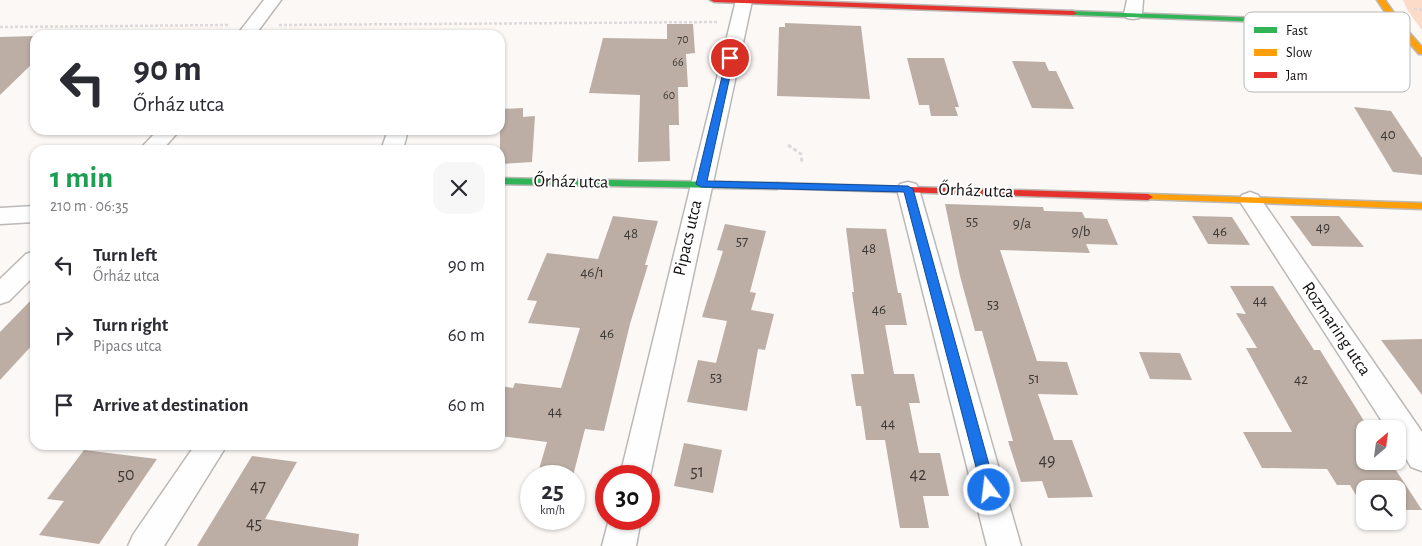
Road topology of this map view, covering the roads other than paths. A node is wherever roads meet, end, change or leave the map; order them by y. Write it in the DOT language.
graph roads {
  1 [pos="273,0"];
  2 [pos="714,0"];
  3 [pos="1381,0"];
  4 [pos="1134,7"];
  5 [pos="741,12"];
  6 [pos="1389,12"];
  7 [pos="1244,14"];
  8 [pos="250,30"];
  9 [pos="1410,38"];
  10 [pos="1422,52"];
  11 [pos="165,135"];
  12 [pos="155,145"];
  13 [pos="505,181"];
  14 [pos="701,184"];
  15 [pos="908,189"];
  16 [pos="1250,200"];
  17 [pos="1422,206"];
  18 [pos="30,214"];
  19 [pos="0,216"];
  20 [pos="30,265"];
  21 [pos="0,294"];
  22 [pos="209,450"];
  23 [pos="1422,457"];
  24 [pos="637,465"];
  25 [pos="623,530"];
  26 [pos="145,546"];
  27 [pos="619,546"];
  28 [pos="1004,546"];
  1 -- 8 [label="street"];
  2 -- 5 [label="street"];
  3 -- 6 [label="street"];
  4 -- 5 [label="street"];
  4 -- 7 [label="street"];
  5 -- 14 [label="street, Pipacs utca"];
  9 -- 10 [label="street"];
  11 -- 12 [label="street"];
  13 -- 14 [label="street, Őrház utca"];
  14 -- 15 [label="street, Őrház utca"];
  14 -- 24 [label="street, Pipacs utca"];
  15 -- 16 [label="street, Őrház utca"];
  15 -- 28 [label="street"];
  16 -- 17 [label="street, Őrház utca"];
  16 -- 23 [label="street, Rozmaring utca"];
  18 -- 19 [label="street"];
  20 -- 21 [label="street"];
  22 -- 26 [label="street"];
  25 -- 27 [label="street"];
}
